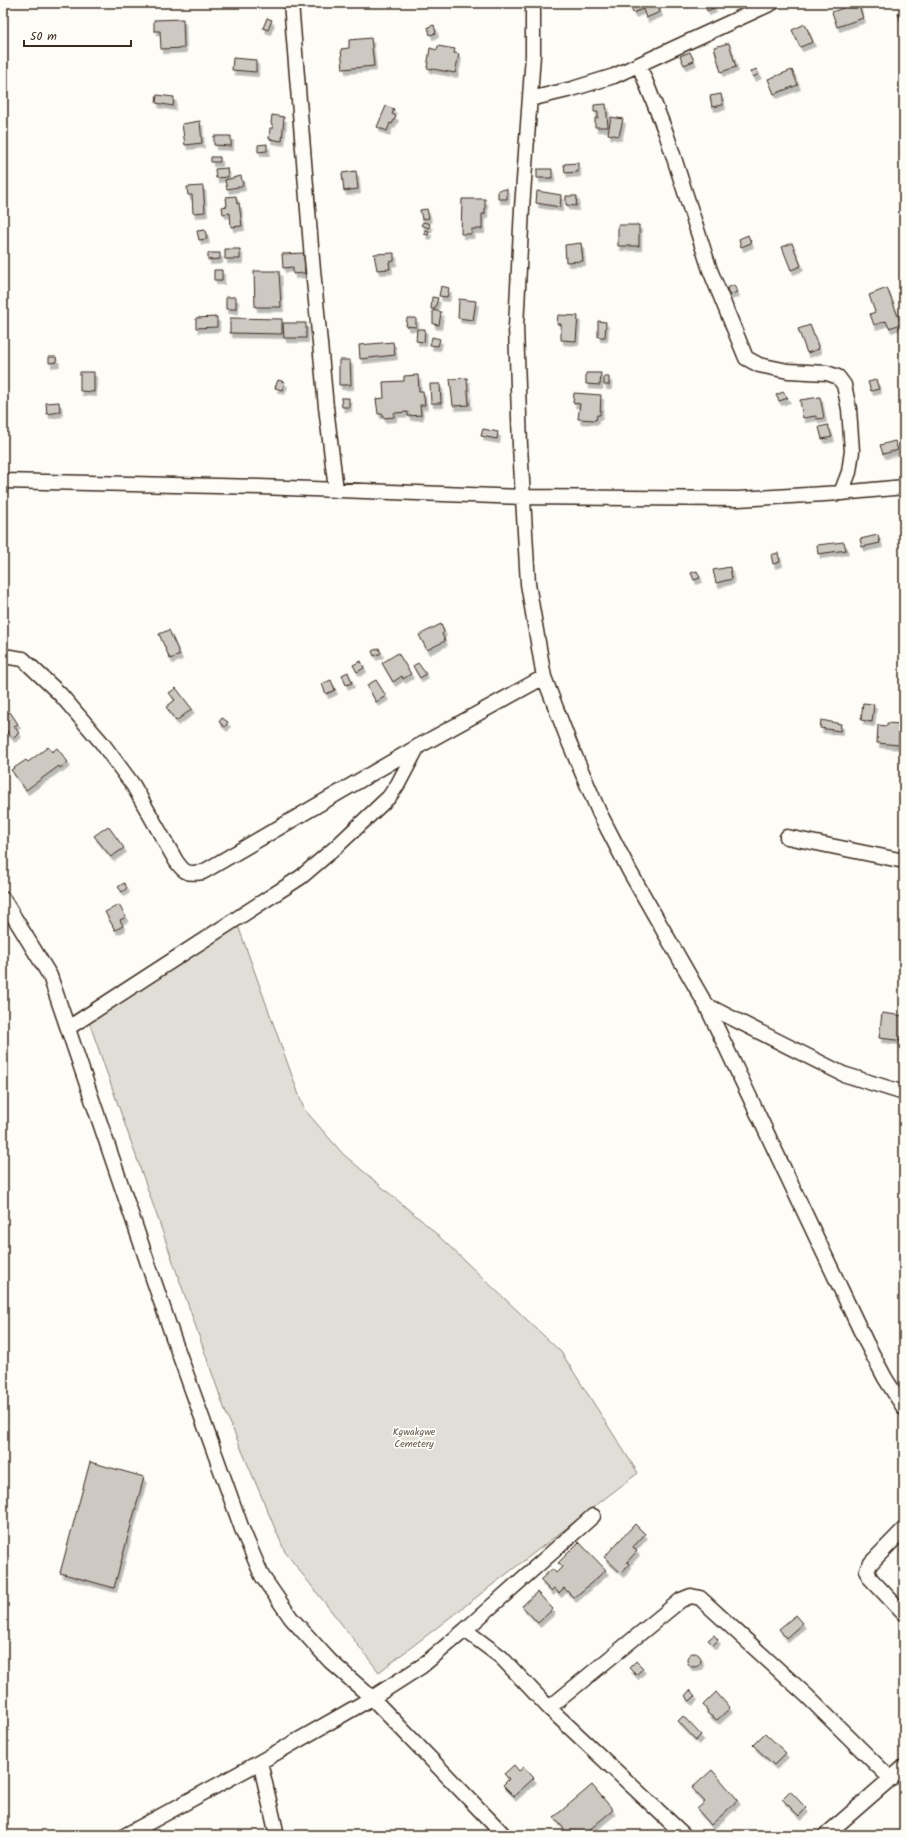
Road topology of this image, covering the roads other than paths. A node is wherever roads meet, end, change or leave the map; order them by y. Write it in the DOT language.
graph roads {
  1 [pos="291,3"];
  2 [pos="533,3"];
  3 [pos="772,3"];
  4 [pos="639,65"];
  5 [pos="530,99"];
  6 [pos="3,481"];
  7 [pos="904,487"];
  8 [pos="336,490"];
  9 [pos="841,493"];
  10 [pos="523,497"];
  11 [pos="3,656"];
  12 [pos="544,677"];
  13 [pos="417,747"];
  14 [pos="787,837"];
  15 [pos="904,861"];
  16 [pos="3,898"];
  17 [pos="706,1005"];
  18 [pos="68,1028"];
  19 [pos="904,1093"];
  20 [pos="904,1408"];
  21 [pos="593,1516"];
  22 [pos="904,1529"];
  23 [pos="904,1614"];
  24 [pos="465,1630"];
  25 [pos="372,1698"];
  26 [pos="549,1708"];
  27 [pos="260,1762"];
  28 [pos="904,1767"];
  29 [pos="891,1779"];
  30 [pos="131,1834"];
  31 [pos="277,1835"];
  32 [pos="504,1835"];
  33 [pos="684,1835"];
  34 [pos="826,1835"];
  1 -- 8 [label="street"];
  2 -- 5 [label="street"];
  3 -- 4 [label="street"];
  4 -- 5 [label="street"];
  4 -- 9 [label="street"];
  5 -- 10 [label="street"];
  6 -- 8 [label="street"];
  7 -- 9 [label="street"];
  8 -- 10 [label="street"];
  9 -- 10 [label="street"];
  10 -- 12 [label="street"];
  11 -- 13 [label="street"];
  12 -- 13 [label="street"];
  12 -- 17 [label="street"];
  13 -- 18 [label="street"];
  14 -- 15 [label="street"];
  16 -- 18 [label="street"];
  17 -- 19 [label="street"];
  17 -- 20 [label="street"];
  18 -- 25 [label="street"];
  21 -- 24 [label="street"];
  22 -- 23 [label="street"];
  24 -- 25 [label="street"];
  24 -- 26 [label="street"];
  25 -- 27 [label="street"];
  25 -- 32 [label="street"];
  26 -- 29 [label="street"];
  26 -- 33 [label="street"];
  27 -- 30 [label="street"];
  27 -- 31 [label="street"];
  28 -- 29 [label="street"];
  29 -- 34 [label="street"];
}
